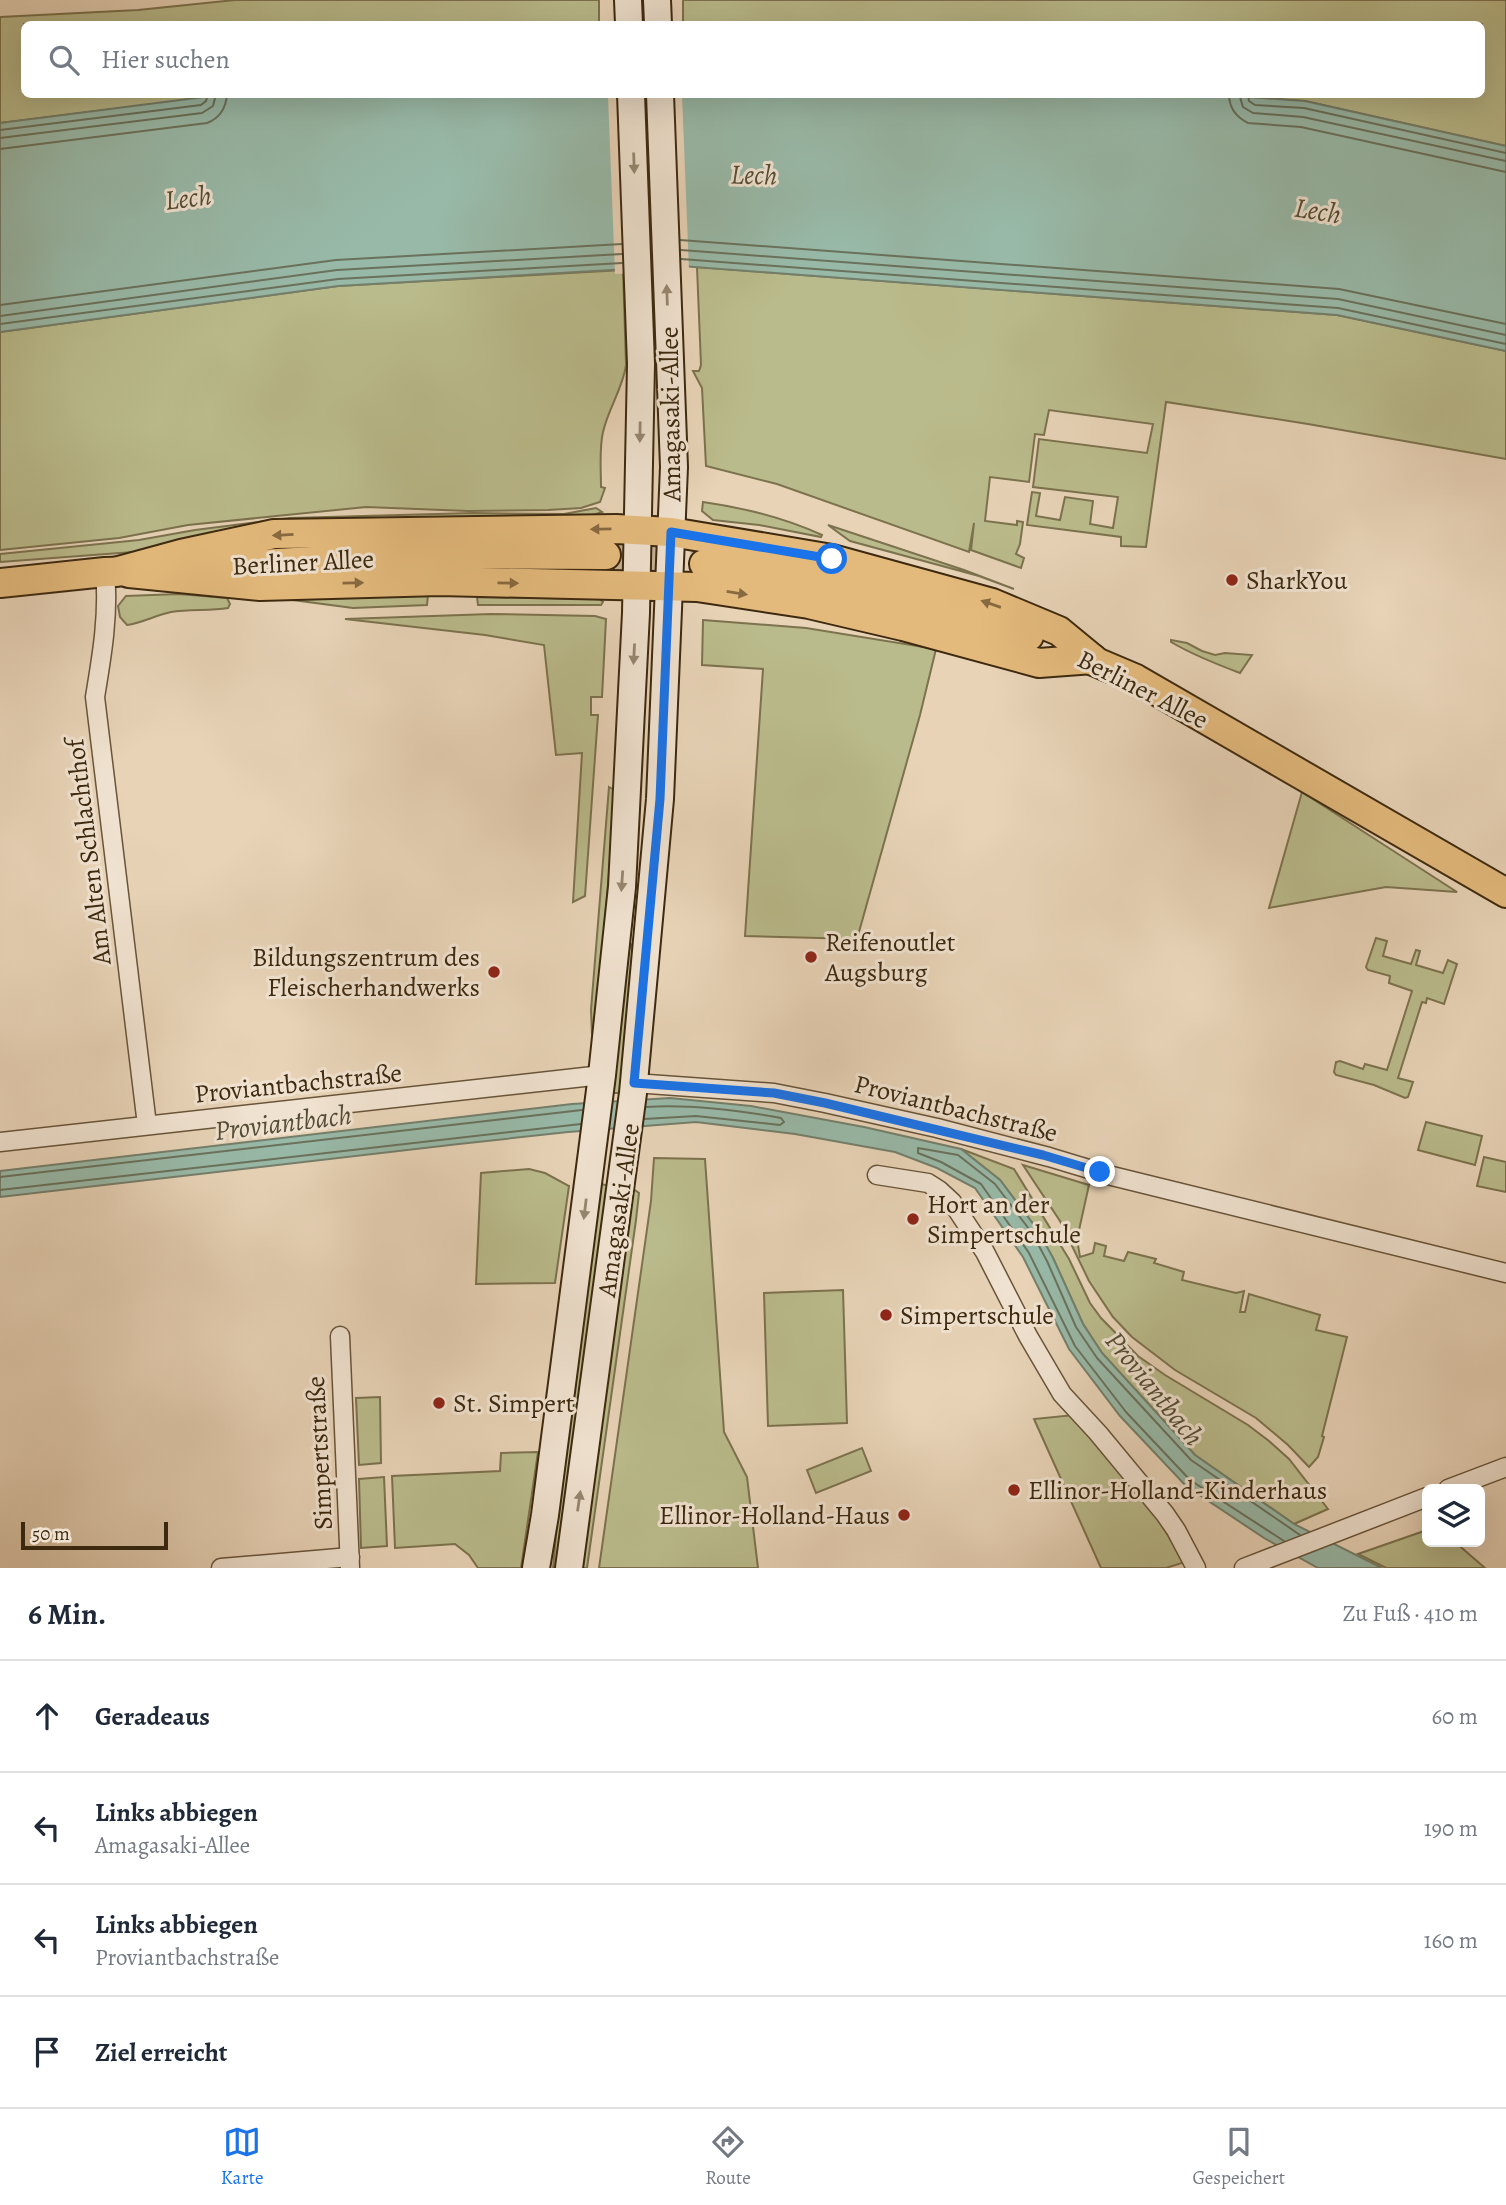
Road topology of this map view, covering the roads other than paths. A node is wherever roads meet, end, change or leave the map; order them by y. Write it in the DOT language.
graph roads {
  1 [pos="628,0"];
  2 [pos="657,0"];
  3 [pos="629,21"];
  4 [pos="657,21"];
  5 [pos="631,98"];
  6 [pos="660,98"];
  7 [pos="639,529"];
  8 [pos="671,532"];
  9 [pos="606,555"];
  10 [pos="704,564"];
  11 [pos="110,572"];
  12 [pos="0,583"];
  13 [pos="636,586"];
  14 [pos="669,586"];
  15 [pos="1093,659"];
  16 [pos="1506,893"];
  17 [pos="601,1085"];
  18 [pos="634,1088"];
  19 [pos="147,1125"];
  20 [pos="0,1142"];
  21 [pos="877,1175"];
  22 [pos="1506,1273"];
  23 [pos="340,1336"];
  24 [pos="1506,1467"];
  25 [pos="1461,1484"];
  26 [pos="1422,1499"];
  27 [pos="350,1562"];
  28 [pos="221,1568"];
  29 [pos="536,1568"];
  30 [pos="569,1568"];
  31 [pos="1196,1568"];
  32 [pos="1244,1568"];
  1 -- 3 [label="main road"];
  2 -- 4 [label="main road"];
  5 -- 7 [label="main road, Amagasaki-Allee, one-way"];
  8 -- 6 [label="main road, Amagasaki-Allee, one-way"];
  7 -- 8 [label="main road"];
  7 -- 11 [label="main road, one-way"];
  7 -- 13 [label="main road, Amagasaki-Allee"];
  8 -- 14 [label="main road, Amagasaki-Allee"];
  15 -- 8 [label="main road, one-way"];
  9 -- 11 [label="main road, Berliner Allee"];
  10 -- 15 [label="main road, Berliner Allee"];
  11 -- 12 [label="main road, Berliner Allee"];
  11 -- 13 [label="main road, one-way"];
  11 -- 19 [label="street, Am Alten Schlachthof"];
  13 -- 14 [label="main road"];
  13 -- 17 [label="main road, Amagasaki-Allee, one-way"];
  14 -- 15 [label="main road, one-way"];
  14 -- 18 [label="main road, Amagasaki-Allee"];
  15 -- 16 [label="main road, Berliner Allee"];
  17 -- 19 [label="street, Proviantbachstraße"];
  17 -- 29 [label="main road, Amagasaki-Allee, one-way"];
  18 -- 22 [label="street, Proviantbachstraße"];
  30 -- 18 [label="main road, Amagasaki-Allee, one-way"];
  19 -- 20 [label="street, Proviantbachstraße"];
  21 -- 31 [label="street"];
  23 -- 27 [label="street, Simpertstraße"];
  24 -- 25 [label="street"];
  26 -- 32 [label="street"];
  27 -- 28 [label="street"];
}
